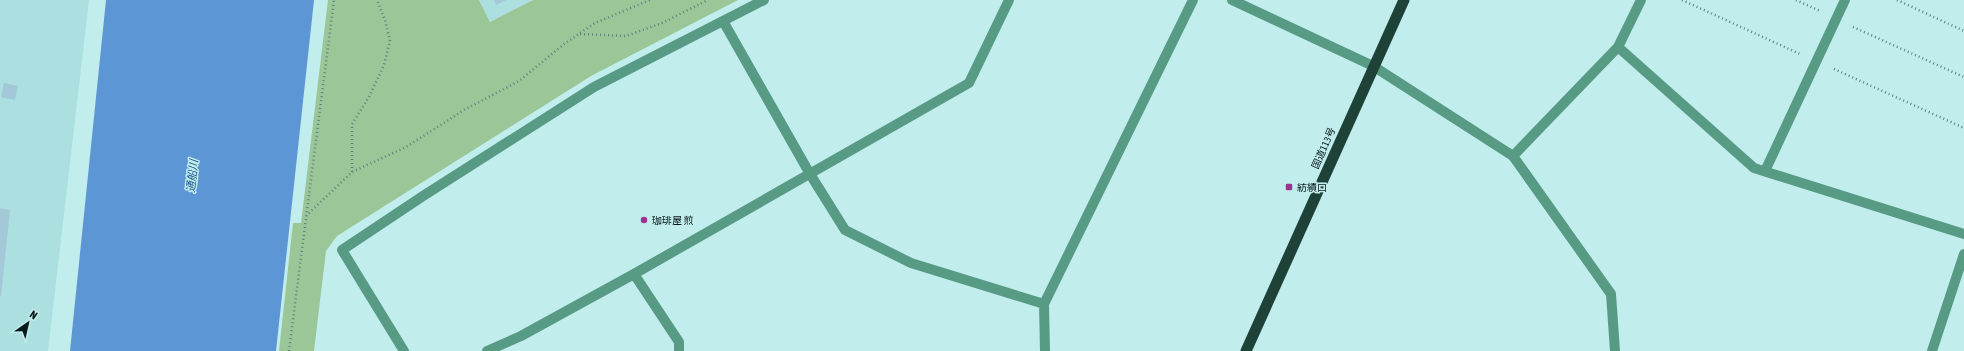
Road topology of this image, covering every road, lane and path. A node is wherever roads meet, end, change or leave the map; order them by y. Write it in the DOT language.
graph roads {
  1 [pos="334,0"];
  2 [pos="377,0"];
  3 [pos="650,0"];
  4 [pos="708,0"];
  5 [pos="764,0"];
  6 [pos="1009,0"];
  7 [pos="1193,0"];
  8 [pos="1232,0"];
  9 [pos="1404,0"];
  10 [pos="1641,0"];
  11 [pos="1796,0"];
  12 [pos="1845,0"];
  13 [pos="1897,0"];
  14 [pos="1836,19"];
  15 [pos="723,21"];
  16 [pos="1964,31"];
  17 [pos="579,34"];
  18 [pos="1618,47"];
  19 [pos="1373,66"];
  20 [pos="1964,77"];
  21 [pos="1513,156"];
  22 [pos="1765,171"];
  23 [pos="352,172"];
  24 [pos="810,174"];
  25 [pos="306,216"];
  26 [pos="1964,234"];
  27 [pos="1964,254"];
  28 [pos="634,274"];
  29 [pos="1044,304"];
  30 [pos="289,351"];
  31 [pos="404,351"];
  32 [pos="487,351"];
  33 [pos="679,351"];
  34 [pos="1045,351"];
  35 [pos="1246,351"];
  36 [pos="1615,351"];
  37 [pos="1932,351"];
  1 -- 25 [label="path"];
  2 -- 23 [label="path"];
  3 -- 17 [label="path"];
  4 -- 17 [label="path"];
  5 -- 15 [label="street"];
  6 -- 24 [label="street"];
  7 -- 29 [label="street"];
  8 -- 19 [label="street"];
  9 -- 19 [label="highway, 国道113号"];
  10 -- 18 [label="street"];
  11 -- 14 [label="path"];
  12 -- 14 [label="street"];
  13 -- 16 [label="path"];
  14 -- 20 [label="path"];
  14 -- 22 [label="street"];
  15 -- 24 [label="street"];
  15 -- 31 [label="street"];
  17 -- 23 [label="path"];
  18 -- 21 [label="street"];
  18 -- 22 [label="street"];
  19 -- 21 [label="street"];
  19 -- 35 [label="highway, 国道113号"];
  21 -- 36 [label="street"];
  22 -- 26 [label="street"];
  23 -- 25 [label="path"];
  24 -- 28 [label="street"];
  24 -- 29 [label="street"];
  25 -- 30 [label="path"];
  27 -- 37 [label="street"];
  28 -- 32 [label="street"];
  28 -- 33 [label="street"];
  29 -- 34 [label="street"];
}
